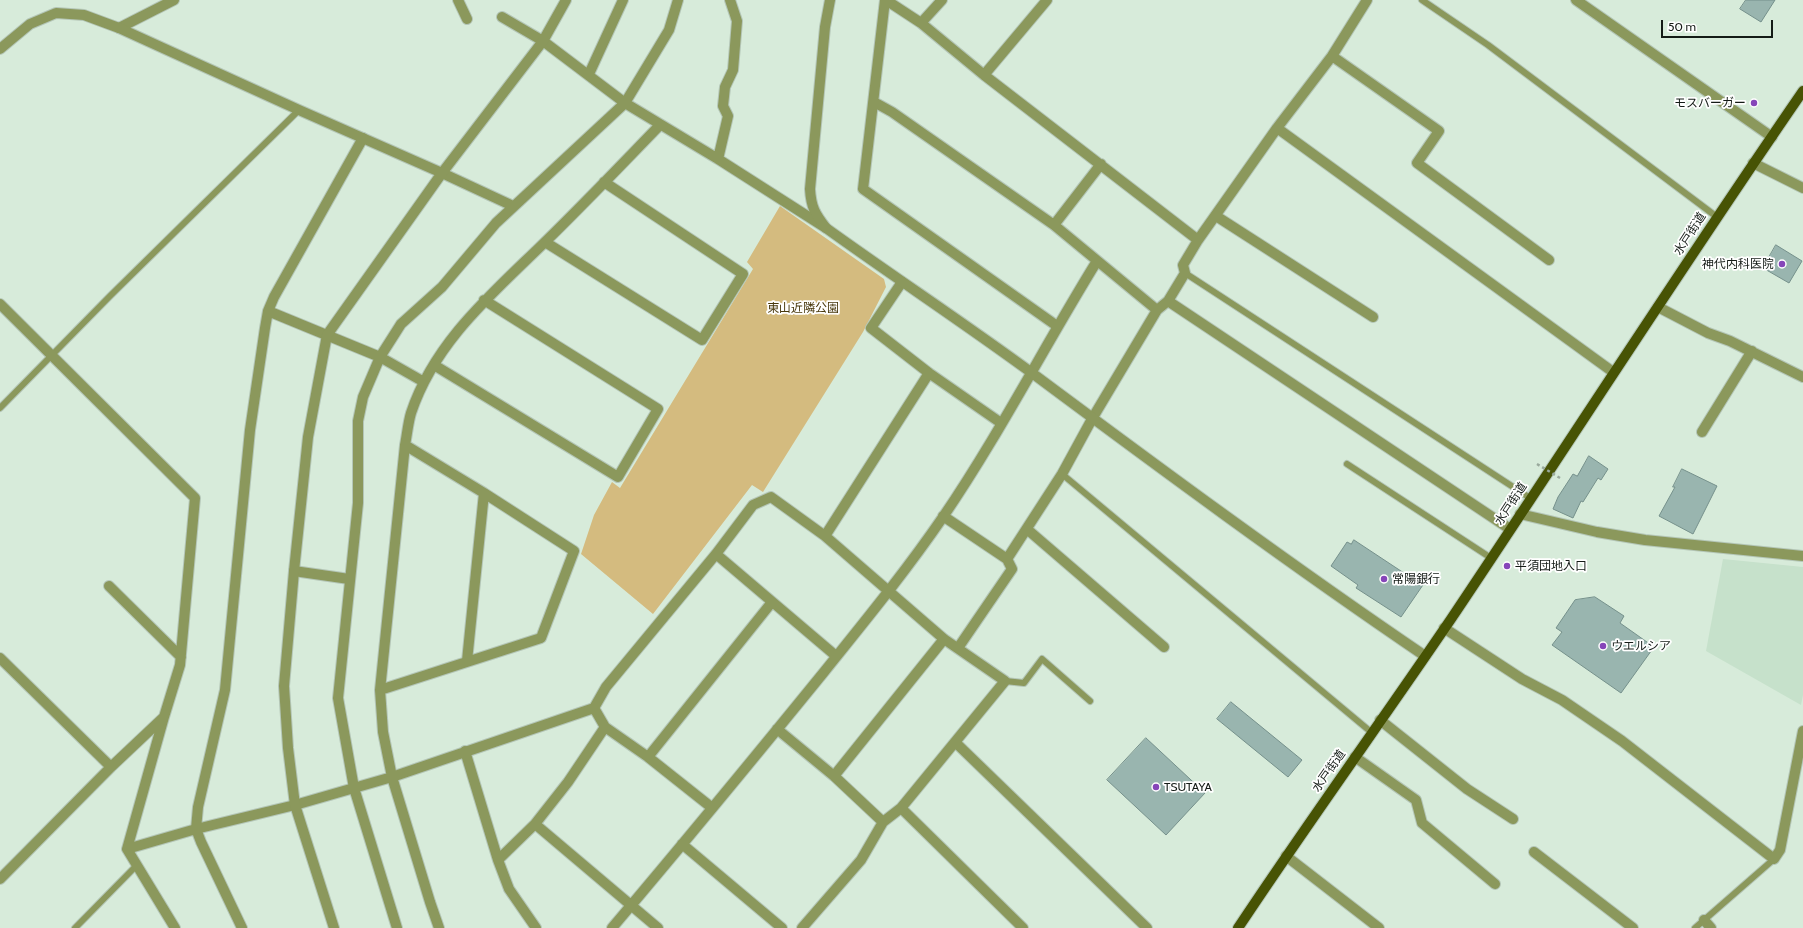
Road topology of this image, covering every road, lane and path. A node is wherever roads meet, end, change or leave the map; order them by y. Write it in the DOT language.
graph roads {
  1 [pos="174,0"];
  2 [pos="458,0"];
  3 [pos="566,0"];
  4 [pos="623,0"];
  5 [pos="678,0"];
  6 [pos="730,0"];
  7 [pos="830,0"];
  8 [pos="886,0"];
  9 [pos="942,0"];
  10 [pos="1047,0"];
  11 [pos="1366,0"];
  12 [pos="1422,0"];
  13 [pos="1576,0"];
  14 [pos="502,17"];
  15 [pos="467,18"];
  16 [pos="922,24"];
  17 [pos="119,28"];
  18 [pos="543,41"];
  19 [pos="0,49"];
  20 [pos="1332,56"];
  21 [pos="589,74"];
  22 [pos="984,75"];
  23 [pos="1803,91"];
  24 [pos="874,102"];
  25 [pos="625,103"];
  26 [pos="299,110"];
  27 [pos="660,125"];
  28 [pos="1277,128"];
  29 [pos="1772,137"];
  30 [pos="363,138"];
  31 [pos="718,159"];
  32 [pos="1753,163"];
  33 [pos="1101,164"];
  34 [pos="442,173"];
  35 [pos="604,182"];
  36 [pos="1803,188"];
  37 [pos="513,206"];
  38 [pos="1216,216"];
  39 [pos="1717,217"];
  40 [pos="1054,225"];
  41 [pos="826,228"];
  42 [pos="1198,240"];
  43 [pos="545,242"];
  44 [pos="1549,260"];
  45 [pos="1097,261"];
  46 [pos="1185,273"];
  47 [pos="902,282"];
  48 [pos="484,300"];
  49 [pos="1168,301"];
  50 [pos="0,304"];
  51 [pos="1658,307"];
  52 [pos="1157,310"];
  53 [pos="268,311"];
  54 [pos="1373,317"];
  55 [pos="1057,326"];
  56 [pos="327,335"];
  57 [pos="1752,351"];
  58 [pos="380,356"];
  59 [pos="52,357"];
  60 [pos="434,365"];
  61 [pos="1031,372"];
  62 [pos="1613,372"];
  63 [pos="929,373"];
  64 [pos="1803,377"];
  65 [pos="424,382"];
  66 [pos="0,408"];
  67 [pos="1092,419"];
  68 [pos="1001,423"];
  69 [pos="1702,432"];
  70 [pos="405,446"];
  71 [pos="1347,464"];
  72 [pos="1537,464"];
  73 [pos="1062,474"];
  74 [pos="1560,478"];
  75 [pos="484,493"];
  76 [pos="1530,498"];
  77 [pos="1520,514"];
  78 [pos="943,516"];
  79 [pos="1510,529"];
  80 [pos="1028,530"];
  81 [pos="825,536"];
  82 [pos="716,554"];
  83 [pos="1803,556"];
  84 [pos="1491,558"];
  85 [pos="1007,559"];
  86 [pos="294,571"];
  87 [pos="350,579"];
  88 [pos="109,586"];
  89 [pos="889,592"];
  90 [pos="772,602"];
  91 [pos="1444,628"];
  92 [pos="944,639"];
  93 [pos="1164,647"];
  94 [pos="958,648"];
  95 [pos="836,656"];
  96 [pos="1425,656"];
  97 [pos="181,657"];
  98 [pos="0,658"];
  99 [pos="467,661"];
  100 [pos="1005,681"];
  101 [pos="380,690"];
  102 [pos="1090,701"];
  103 [pos="594,708"];
  104 [pos="164,717"];
  105 [pos="1380,720"];
  106 [pos="605,727"];
  107 [pos="777,729"];
  108 [pos="1803,731"];
  109 [pos="1371,732"];
  110 [pos="955,742"];
  111 [pos="466,751"];
  112 [pos="1355,757"];
  113 [pos="648,758"];
  114 [pos="111,768"];
  115 [pos="834,776"];
  116 [pos="392,777"];
  117 [pos="354,788"];
  118 [pos="295,805"];
  119 [pos="712,807"];
  120 [pos="900,808"];
  121 [pos="1513,819"];
  122 [pos="883,822"];
  123 [pos="535,824"];
  124 [pos="196,829"];
  125 [pos="682,844"];
  126 [pos="127,849"];
  127 [pos="1534,852"];
  128 [pos="1286,856"];
  129 [pos="1774,859"];
  130 [pos="498,860"];
  131 [pos="136,866"];
  132 [pos="0,879"];
  133 [pos="1495,884"];
  134 [pos="631,906"];
  135 [pos="1708,924"];
  136 [pos="75,928"];
  137 [pos="175,928"];
  138 [pos="242,928"];
  139 [pos="334,928"];
  140 [pos="397,928"];
  141 [pos="439,928"];
  142 [pos="536,928"];
  143 [pos="612,928"];
  144 [pos="658,928"];
  145 [pos="782,928"];
  146 [pos="802,928"];
  147 [pos="1023,928"];
  148 [pos="1147,928"];
  149 [pos="1238,928"];
  150 [pos="1379,928"];
  151 [pos="1633,928"];
  152 [pos="1694,928"];
  1 -- 17 [label="street"];
  2 -- 15 [label="street"];
  3 -- 18 [label="street"];
  4 -- 21 [label="street"];
  5 -- 25 [label="street"];
  6 -- 31 [label="street"];
  7 -- 41 [label="street"];
  8 -- 16 [label="street"];
  8 -- 24 [label="street"];
  9 -- 16 [label="street"];
  10 -- 22 [label="street"];
  11 -- 20 [label="street"];
  12 -- 39 [label="lane"];
  13 -- 29 [label="street"];
  14 -- 18 [label="street"];
  16 -- 22 [label="street"];
  17 -- 19 [label="street"];
  17 -- 26 [label="street"];
  18 -- 21 [label="street"];
  18 -- 34 [label="street"];
  20 -- 28 [label="street"];
  20 -- 44 [label="street"];
  21 -- 25 [label="street"];
  22 -- 33 [label="street"];
  23 -- 29 [label="main road, 水戸街道"];
  24 -- 40 [label="street"];
  24 -- 55 [label="street"];
  25 -- 27 [label="street"];
  25 -- 37 [label="street"];
  26 -- 30 [label="street"];
  26 -- 59 [label="lane"];
  27 -- 31 [label="street"];
  27 -- 35 [label="street"];
  28 -- 38 [label="street"];
  28 -- 62 [label="street"];
  29 -- 32 [label="main road, 水戸街道"];
  30 -- 34 [label="street"];
  30 -- 53 [label="street"];
  31 -- 41 [label="street"];
  32 -- 36 [label="street"];
  32 -- 39 [label="main road, 水戸街道"];
  33 -- 40 [label="street"];
  33 -- 42 [label="street"];
  34 -- 37 [label="street"];
  34 -- 56 [label="street"];
  35 -- 43 [label="street"];
  35 -- 43 [label="street"];
  37 -- 58 [label="street"];
  38 -- 42 [label="street"];
  38 -- 54 [label="street"];
  39 -- 51 [label="main road, 水戸街道"];
  40 -- 45 [label="street"];
  41 -- 47 [label="street"];
  42 -- 46 [label="street"];
  43 -- 48 [label="street"];
  45 -- 52 [label="street"];
  45 -- 55 [label="street"];
  46 -- 49 [label="street"];
  46 -- 76 [label="lane"];
  47 -- 61 [label="street"];
  47 -- 63 [label="street"];
  48 -- 60 [label="street"];
  48 -- 60 [label="street"];
  49 -- 52 [label="street"];
  49 -- 79 [label="street"];
  50 -- 59 [label="street"];
  51 -- 57 [label="street"];
  51 -- 62 [label="main road, 水戸街道"];
  52 -- 67 [label="street"];
  53 -- 56 [label="street"];
  53 -- 124 [label="street"];
  55 -- 61 [label="street"];
  56 -- 58 [label="street"];
  56 -- 86 [label="street"];
  57 -- 64 [label="street"];
  57 -- 69 [label="street"];
  58 -- 65 [label="street"];
  58 -- 87 [label="street"];
  59 -- 66 [label="lane"];
  59 -- 97 [label="street"];
  60 -- 65 [label="street"];
  61 -- 67 [label="street"];
  61 -- 68 [label="street"];
  62 -- 76 [label="main road, 水戸街道"];
  63 -- 68 [label="street"];
  63 -- 81 [label="street"];
  65 -- 70 [label="street"];
  67 -- 73 [label="street"];
  67 -- 96 [label="street"];
  68 -- 78 [label="street"];
  70 -- 75 [label="street"];
  70 -- 101 [label="street"];
  71 -- 84 [label="lane"];
  72 -- 74 [label="path, bridge"];
  73 -- 80 [label="street"];
  73 -- 109 [label="lane"];
  75 -- 99 [label="street"];
  75 -- 99 [label="street"];
  76 -- 77 [label="main road, 水戸街道"];
  77 -- 79 [label="main road, 水戸街道"];
  77 -- 83 [label="street"];
  78 -- 85 [label="street"];
  78 -- 89 [label="street"];
  79 -- 84 [label="main road, 水戸街道"];
  80 -- 85 [label="street"];
  80 -- 93 [label="street"];
  81 -- 82 [label="street"];
  81 -- 89 [label="street"];
  82 -- 90 [label="street"];
  82 -- 103 [label="street"];
  84 -- 91 [label="main road, 水戸街道"];
  85 -- 94 [label="street"];
  86 -- 87 [label="street"];
  86 -- 118 [label="street"];
  87 -- 117 [label="street"];
  88 -- 97 [label="street"];
  89 -- 92 [label="street"];
  89 -- 95 [label="street"];
  90 -- 95 [label="street"];
  90 -- 113 [label="street"];
  91 -- 96 [label="main road, 水戸街道"];
  91 -- 129 [label="street"];
  92 -- 94 [label="street"];
  92 -- 115 [label="street"];
  94 -- 100 [label="street"];
  95 -- 107 [label="street"];
  96 -- 105 [label="main road, 水戸街道"];
  97 -- 104 [label="street"];
  98 -- 114 [label="street"];
  99 -- 101 [label="street"];
  100 -- 102 [label="lane"];
  100 -- 110 [label="street"];
  101 -- 116 [label="street"];
  103 -- 106 [label="street"];
  103 -- 111 [label="street"];
  104 -- 114 [label="street"];
  104 -- 126 [label="street"];
  105 -- 109 [label="main road, 水戸街道"];
  105 -- 121 [label="street"];
  106 -- 113 [label="street"];
  106 -- 123 [label="street"];
  107 -- 115 [label="street"];
  107 -- 119 [label="street"];
  108 -- 129 [label="street"];
  109 -- 112 [label="main road, 水戸街道"];
  110 -- 120 [label="street"];
  110 -- 148 [label="street"];
  111 -- 116 [label="street"];
  111 -- 130 [label="street"];
  112 -- 128 [label="main road, 水戸街道"];
  112 -- 133 [label="street"];
  113 -- 119 [label="street"];
  114 -- 132 [label="street"];
  115 -- 122 [label="street"];
  116 -- 117 [label="street"];
  116 -- 141 [label="street"];
  117 -- 118 [label="street"];
  117 -- 140 [label="street"];
  118 -- 124 [label="street"];
  118 -- 139 [label="street"];
  119 -- 125 [label="street"];
  120 -- 122 [label="street"];
  120 -- 147 [label="street"];
  122 -- 146 [label="street"];
  123 -- 130 [label="street"];
  123 -- 134 [label="street"];
  124 -- 126 [label="street"];
  124 -- 138 [label="street"];
  125 -- 134 [label="street"];
  125 -- 145 [label="street"];
  126 -- 131 [label="street"];
  127 -- 151 [label="street"];
  128 -- 149 [label="main road, 水戸街道"];
  128 -- 150 [label="street"];
  129 -- 135 [label="lane"];
  130 -- 142 [label="street"];
  131 -- 136 [label="lane"];
  131 -- 137 [label="street"];
  134 -- 143 [label="street"];
  134 -- 144 [label="street"];
  135 -- 152 [label="lane"];
}
